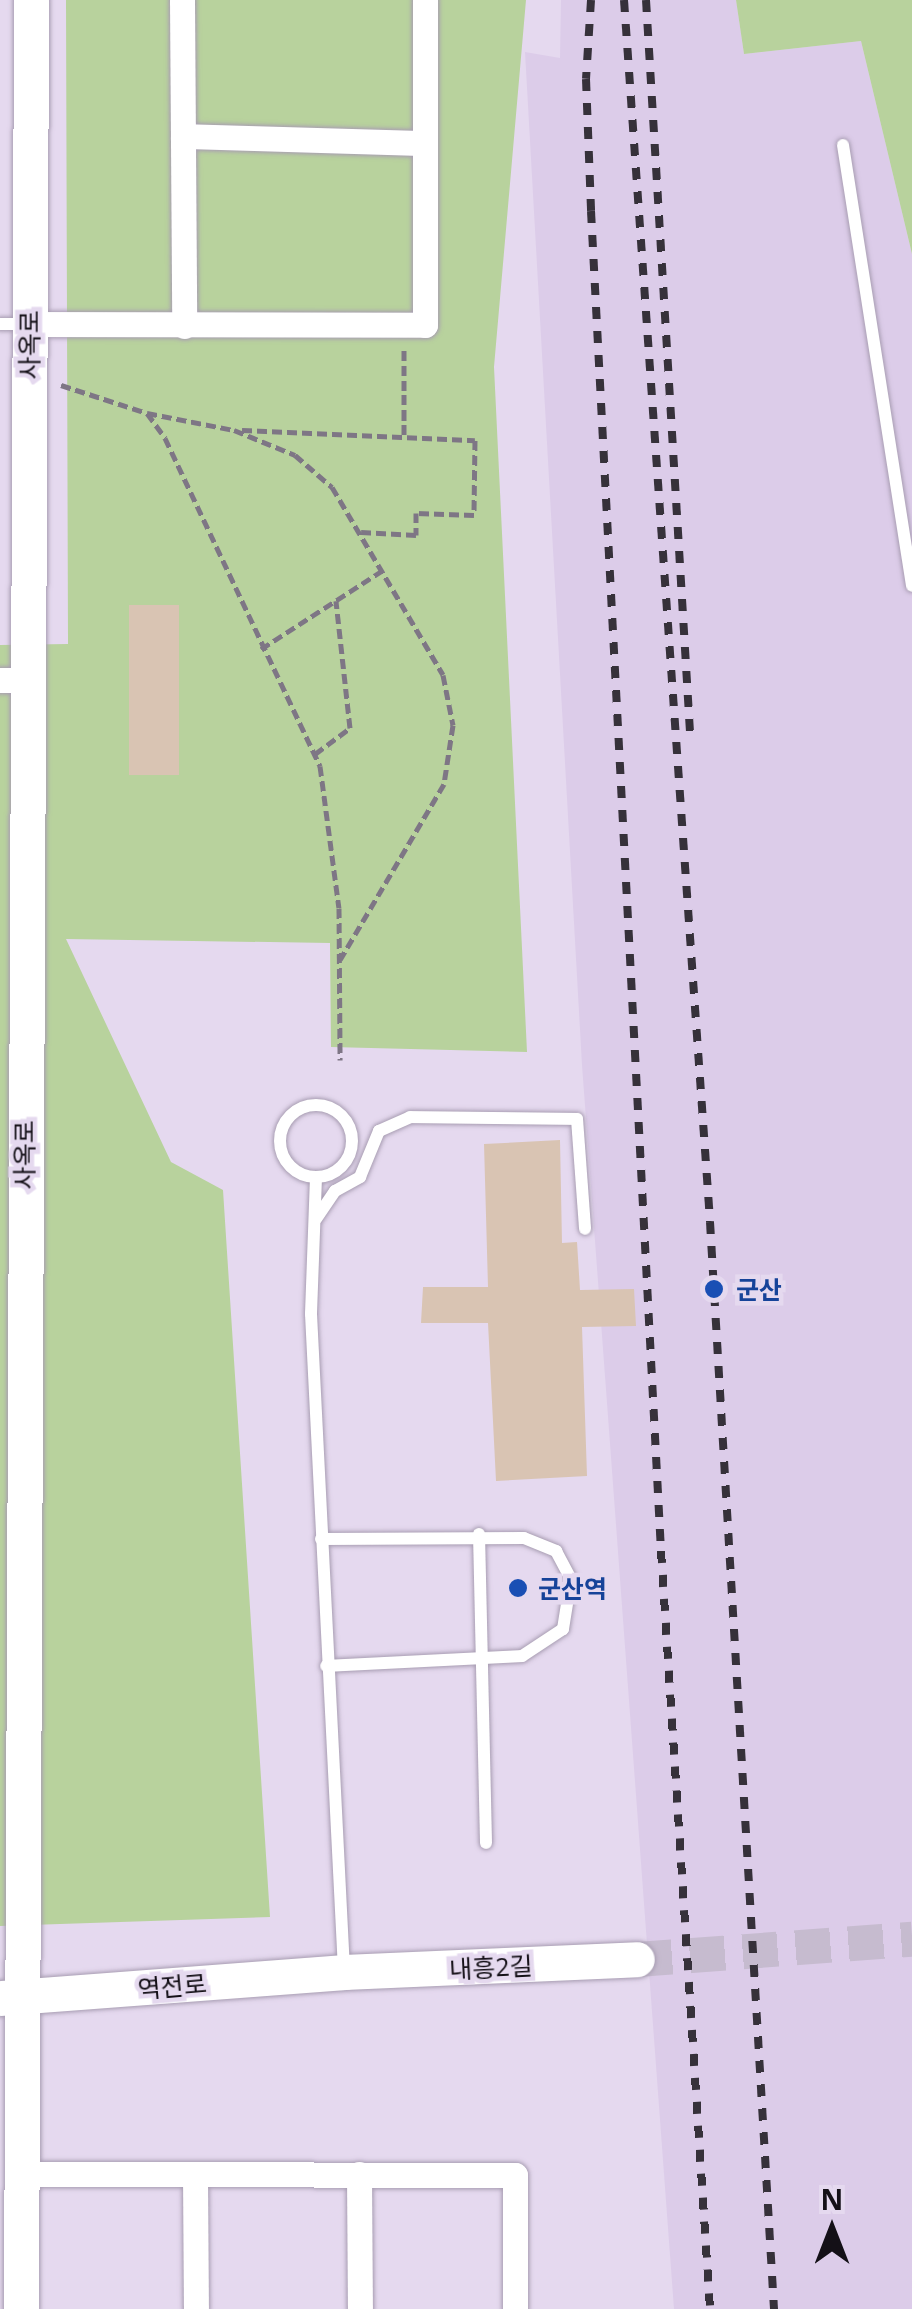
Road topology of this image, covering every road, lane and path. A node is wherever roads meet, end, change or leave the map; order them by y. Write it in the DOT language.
graph roads {
  1 [pos="32,0"];
  2 [pos="182,0"];
  3 [pos="426,0"];
  4 [pos="183,136"];
  5 [pos="425,143"];
  6 [pos="842,145"];
  7 [pos="15,324"];
  8 [pos="404,325"];
  9 [pos="184,326"];
  10 [pos="29,376"];
  11 [pos="148,413"];
  12 [pos="234,430"];
  13 [pos="404,437"];
  14 [pos="360,532"];
  15 [pos="383,570"];
  16 [pos="912,586"];
  17 [pos="336,601"];
  18 [pos="260,649"];
  19 [pos="13,680"];
  20 [pos="314,754"];
  21 [pos="339,961"];
  22 [pos="12,994"];
  23 [pos="340,1060"];
  24 [pos="316,1177"];
  25 [pos="314,1221"];
  26 [pos="584,1228"];
  27 [pos="12,1235"];
  28 [pos="12,1498"];
  29 [pos="479,1534"];
  30 [pos="321,1540"];
  31 [pos="483,1657"];
  32 [pos="326,1666"];
  33 [pos="12,1727"];
  34 [pos="486,1843"];
  35 [pos="638,1959"];
  36 [pos="344,1972"];
  37 [pos="10,1998"];
  38 [pos="21,2174"];
  39 [pos="195,2174"];
  40 [pos="359,2174"];
  41 [pos="22,2309"];
  42 [pos="196,2309"];
  43 [pos="360,2309"];
  44 [pos="515,2309"];
  1 -- 7 [label="street, 사옥로"];
  2 -- 4 [label="street"];
  3 -- 5 [label="street"];
  4 -- 5 [label="street"];
  4 -- 9 [label="street"];
  5 -- 8 [label="street"];
  6 -- 16 [label="lane"];
  7 -- 9 [label="street"];
  7 -- 10 [label="street, 사옥로"];
  8 -- 9 [label="street"];
  8 -- 13 [label="path"];
  10 -- 11 [label="path"];
  10 -- 19 [label="street, 사옥로"];
  11 -- 12 [label="path"];
  11 -- 18 [label="path"];
  12 -- 13 [label="path"];
  12 -- 14 [label="path"];
  13 -- 14 [label="path"];
  14 -- 15 [label="path"];
  15 -- 17 [label="path"];
  15 -- 21 [label="path"];
  17 -- 18 [label="path"];
  17 -- 20 [label="path"];
  18 -- 20 [label="path"];
  19 -- 22 [label="street, 사옥로"];
  20 -- 21 [label="path"];
  21 -- 23 [label="path"];
  22 -- 27 [label="street, 사옥로"];
  24 -- 24 [label="lane"];
  24 -- 25 [label="lane"];
  25 -- 26 [label="lane"];
  25 -- 30 [label="lane"];
  27 -- 28 [label="street, 사옥로"];
  28 -- 33 [label="street, 사옥로"];
  29 -- 30 [label="lane"];
  29 -- 31 [label="lane"];
  29 -- 31 [label="lane"];
  30 -- 32 [label="lane"];
  31 -- 32 [label="lane"];
  31 -- 34 [label="lane"];
  32 -- 36 [label="lane"];
  33 -- 37 [label="street, 사옥로"];
  35 -- 36 [label="street, 내흥2길"];
  36 -- 37 [label="street, 역전로"];
  37 -- 38 [label="street, 사옥로"];
  38 -- 39 [label="street"];
  38 -- 41 [label="street, 사옥로"];
  39 -- 40 [label="street"];
  39 -- 42 [label="street"];
  40 -- 43 [label="street"];
  40 -- 44 [label="street"];
}
